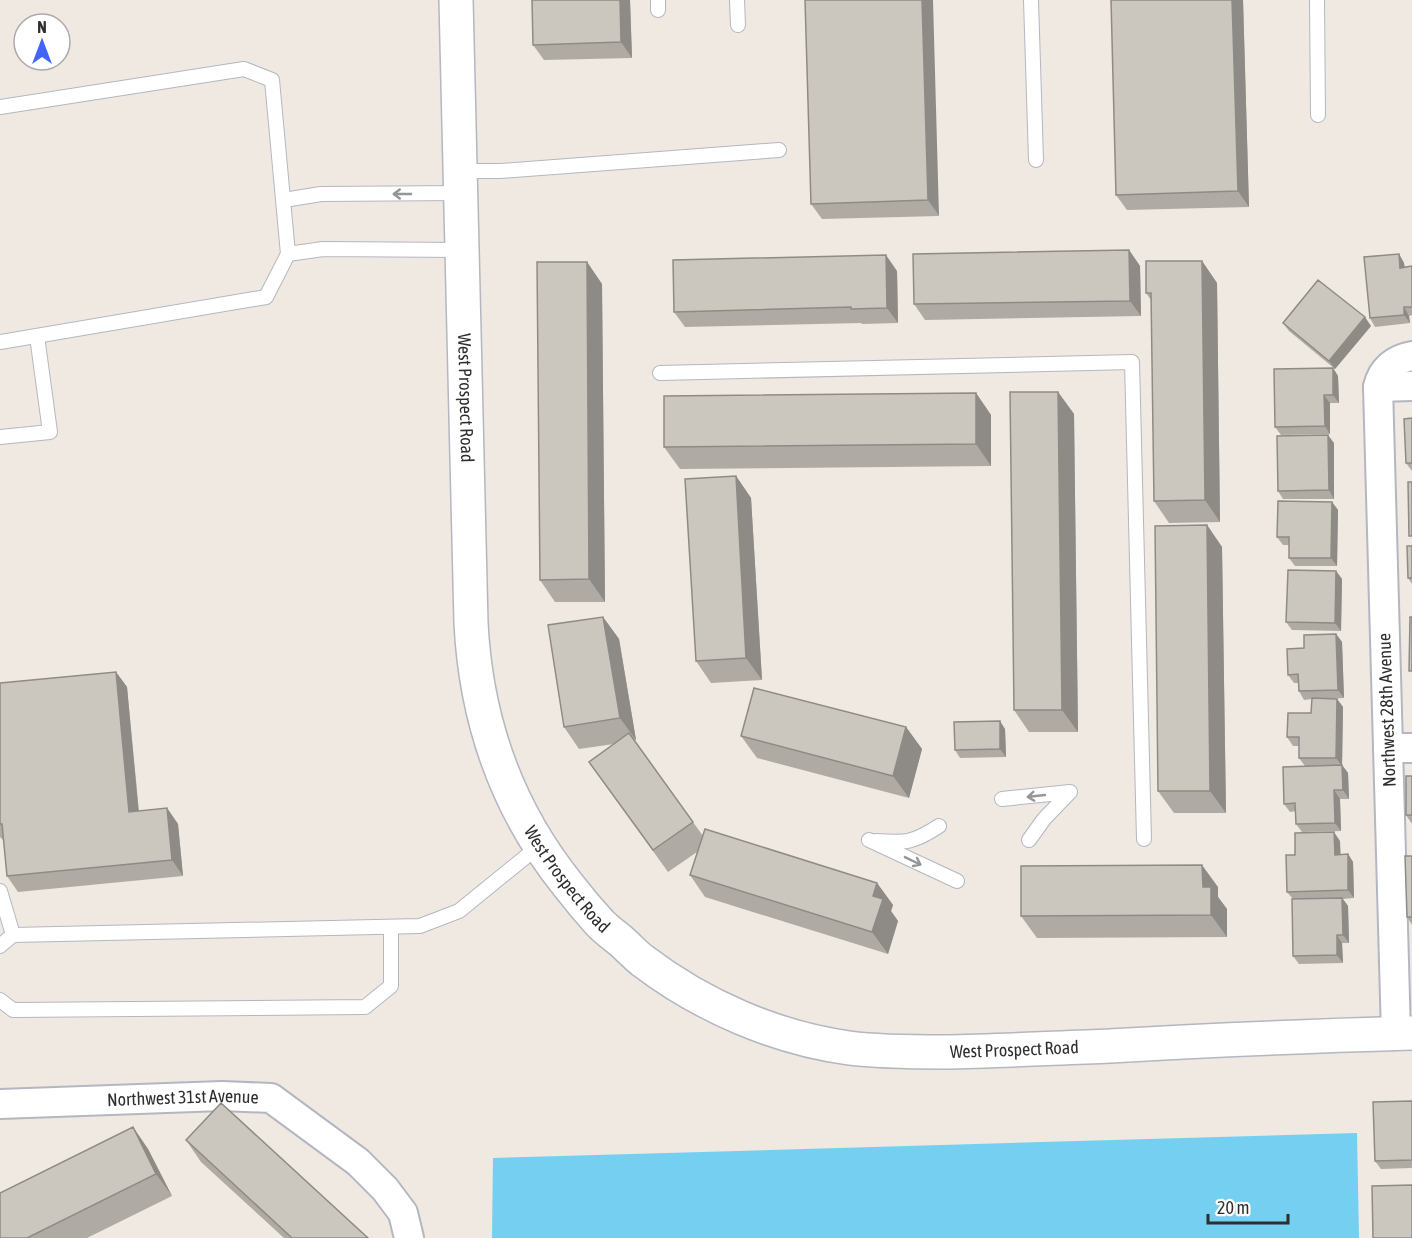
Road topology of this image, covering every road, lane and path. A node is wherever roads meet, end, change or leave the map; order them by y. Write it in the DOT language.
graph roads {
  1 [pos="456,0"];
  2 [pos="737,0"];
  3 [pos="1031,0"];
  4 [pos="1317,0"];
  5 [pos="738,25"];
  6 [pos="0,107"];
  7 [pos="1318,115"];
  8 [pos="779,150"];
  9 [pos="1036,160"];
  10 [pos="460,182"];
  11 [pos="284,200"];
  12 [pos="462,250"];
  13 [pos="288,254"];
  14 [pos="37,336"];
  15 [pos="0,342"];
  16 [pos="1412,356"];
  17 [pos="660,372"];
  18 [pos="1412,386"];
  19 [pos="1378,387"];
  20 [pos="0,438"];
  21 [pos="1399,715"];
  22 [pos="1400,748"];
  23 [pos="1002,799"];
  24 [pos="939,826"];
  25 [pos="1144,839"];
  26 [pos="1029,840"];
  27 [pos="539,846"];
  28 [pos="957,881"];
  29 [pos="0,891"];
  30 [pos="391,927"];
  31 [pos="13,935"];
  32 [pos="0,946"];
  33 [pos="1403,958"];
  34 [pos="0,1000"];
  35 [pos="1404,1033"];
  36 [pos="0,1104"];
  37 [pos="409,1238"];
  1 -- 10 [label="main road, West Prospect Road"];
  2 -- 5 [label="lane"];
  3 -- 9 [label="lane"];
  4 -- 7 [label="lane"];
  6 -- 11 [label="lane"];
  8 -- 10 [label="lane"];
  10 -- 11 [label="lane, one-way"];
  10 -- 12 [label="main road, West Prospect Road"];
  11 -- 13 [label="lane"];
  12 -- 13 [label="lane"];
  12 -- 27 [label="main road, West Prospect Road"];
  13 -- 14 [label="lane"];
  14 -- 15 [label="lane"];
  14 -- 20 [label="lane"];
  16 -- 19 [label="street"];
  17 -- 25 [label="lane"];
  18 -- 19 [label="street"];
  19 -- 21 [label="street, Northwest 28th Avenue"];
  21 -- 22 [label="street, Northwest 28th Avenue"];
  22 -- 33 [label="street, Northwest 28th Avenue"];
  26 -- 23 [label="lane, one-way"];
  24 -- 28 [label="lane, one-way"];
  27 -- 30 [label="lane"];
  27 -- 35 [label="main road, West Prospect Road"];
  29 -- 31 [label="lane"];
  30 -- 31 [label="lane"];
  30 -- 34 [label="lane"];
  31 -- 32 [label="lane"];
  33 -- 35 [label="street, Northwest 28th Avenue"];
  36 -- 37 [label="street, Northwest 31st Avenue"];
}
